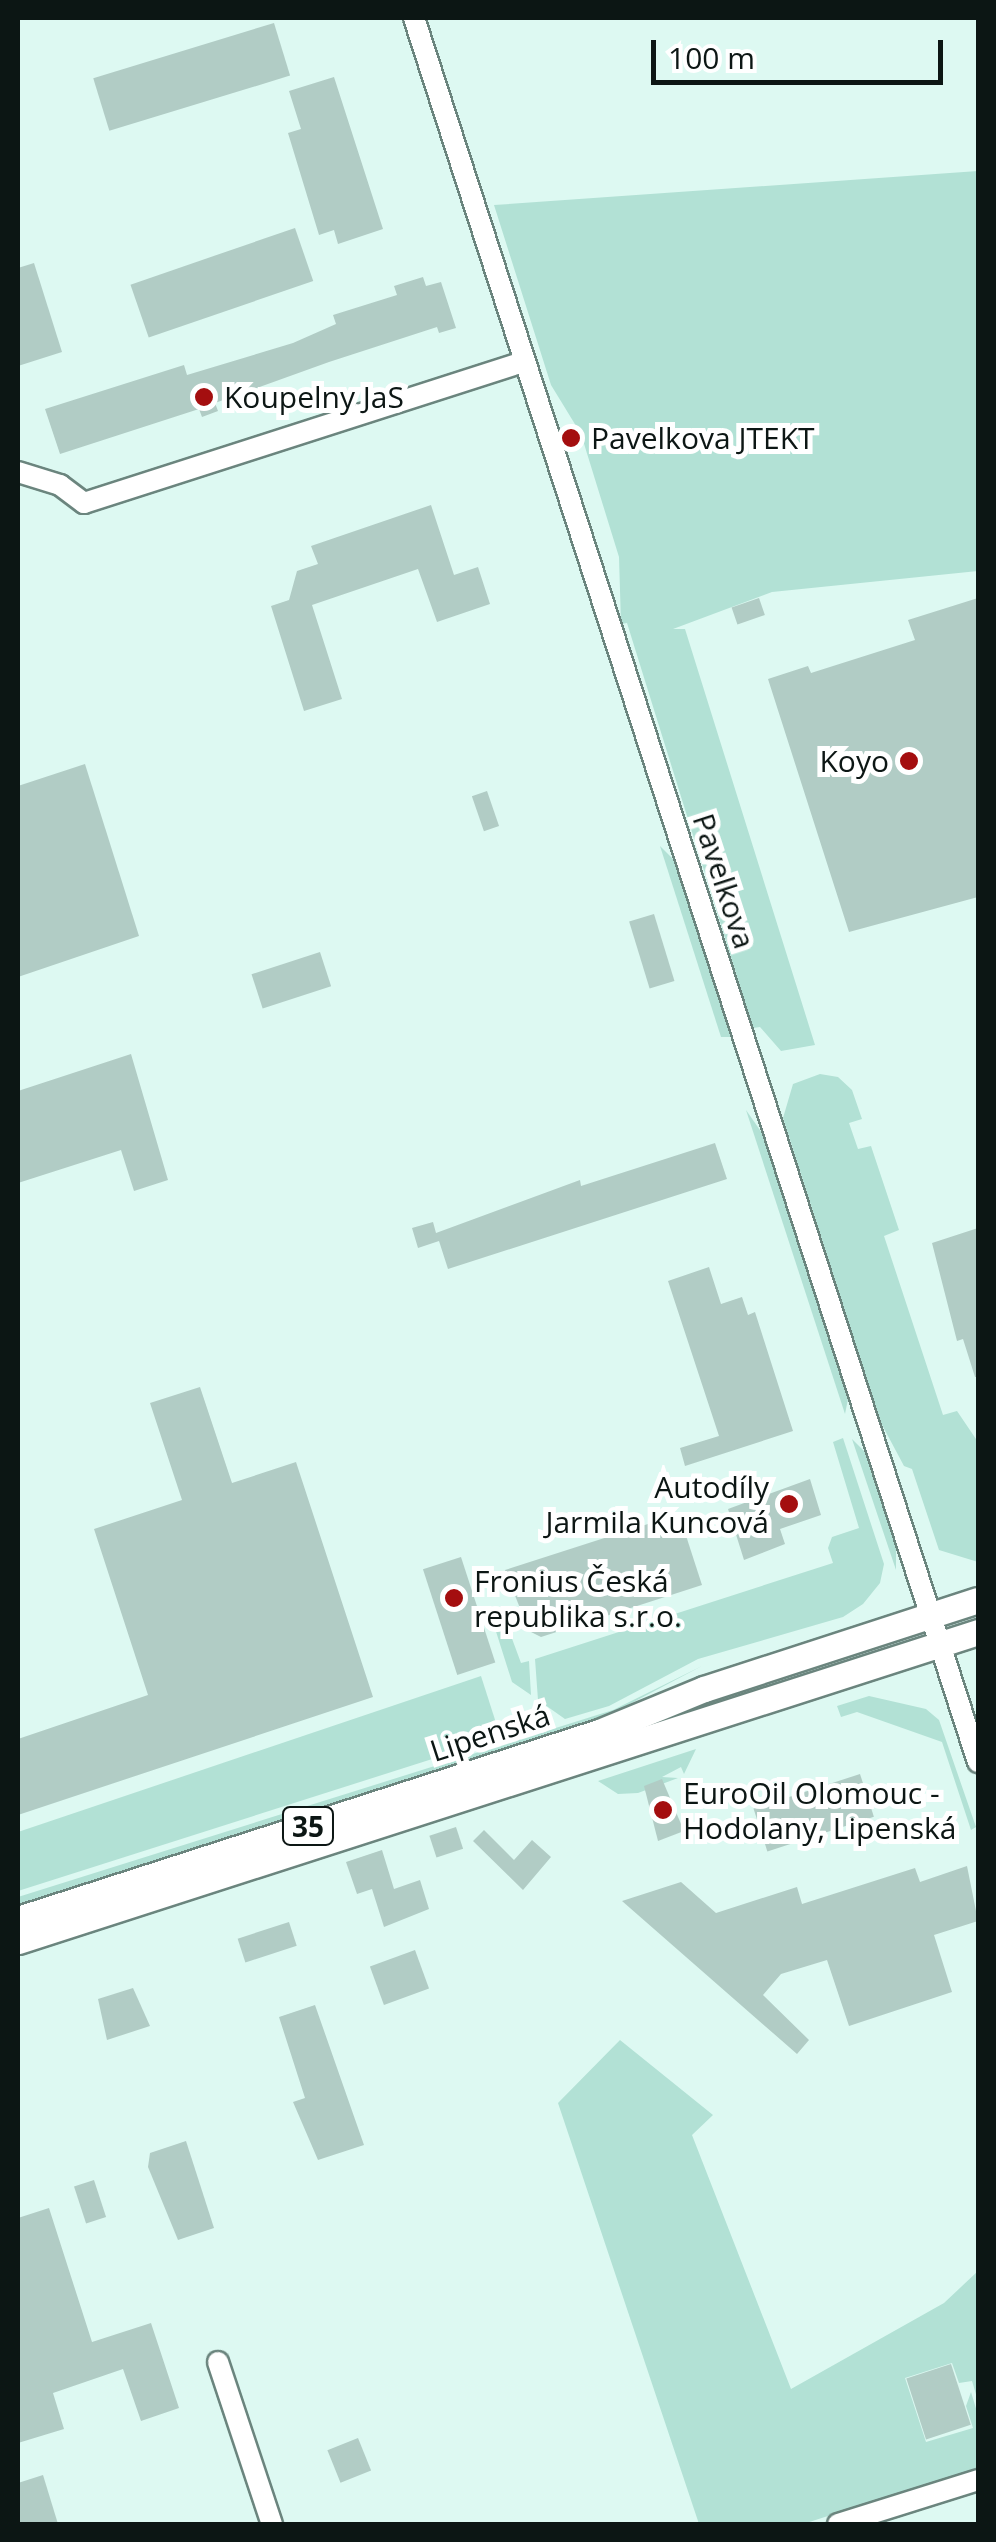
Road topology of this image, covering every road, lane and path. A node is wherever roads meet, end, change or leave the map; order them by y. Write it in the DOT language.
graph roads {
  1 [pos="414,18"];
  2 [pos="525,361"];
  3 [pos="18,472"];
  4 [pos="978,1600"];
  5 [pos="931,1615"];
  6 [pos="978,1632"];
  7 [pos="940,1644"];
  8 [pos="978,1762"];
  9 [pos="18,1919"];
  10 [pos="18,1941"];
  11 [pos="218,2362"];
  12 [pos="978,2480"];
  13 [pos="272,2524"];
  14 [pos="838,2524"];
  1 -- 2 [label="street, Pavelkova"];
  2 -- 3 [label="street"];
  2 -- 5 [label="street, Pavelkova"];
  4 -- 5 [label="main road, Lipenská / 35"];
  5 -- 7 [label="street, Pavelkova"];
  5 -- 9 [label="main road, Lipenská / 35"];
  6 -- 7 [label="main road, Lipenská / 35"];
  7 -- 8 [label="street, Pavelkova"];
  7 -- 10 [label="main road, Lipenská / 35"];
  11 -- 13 [label="street"];
  12 -- 14 [label="street"];
}
